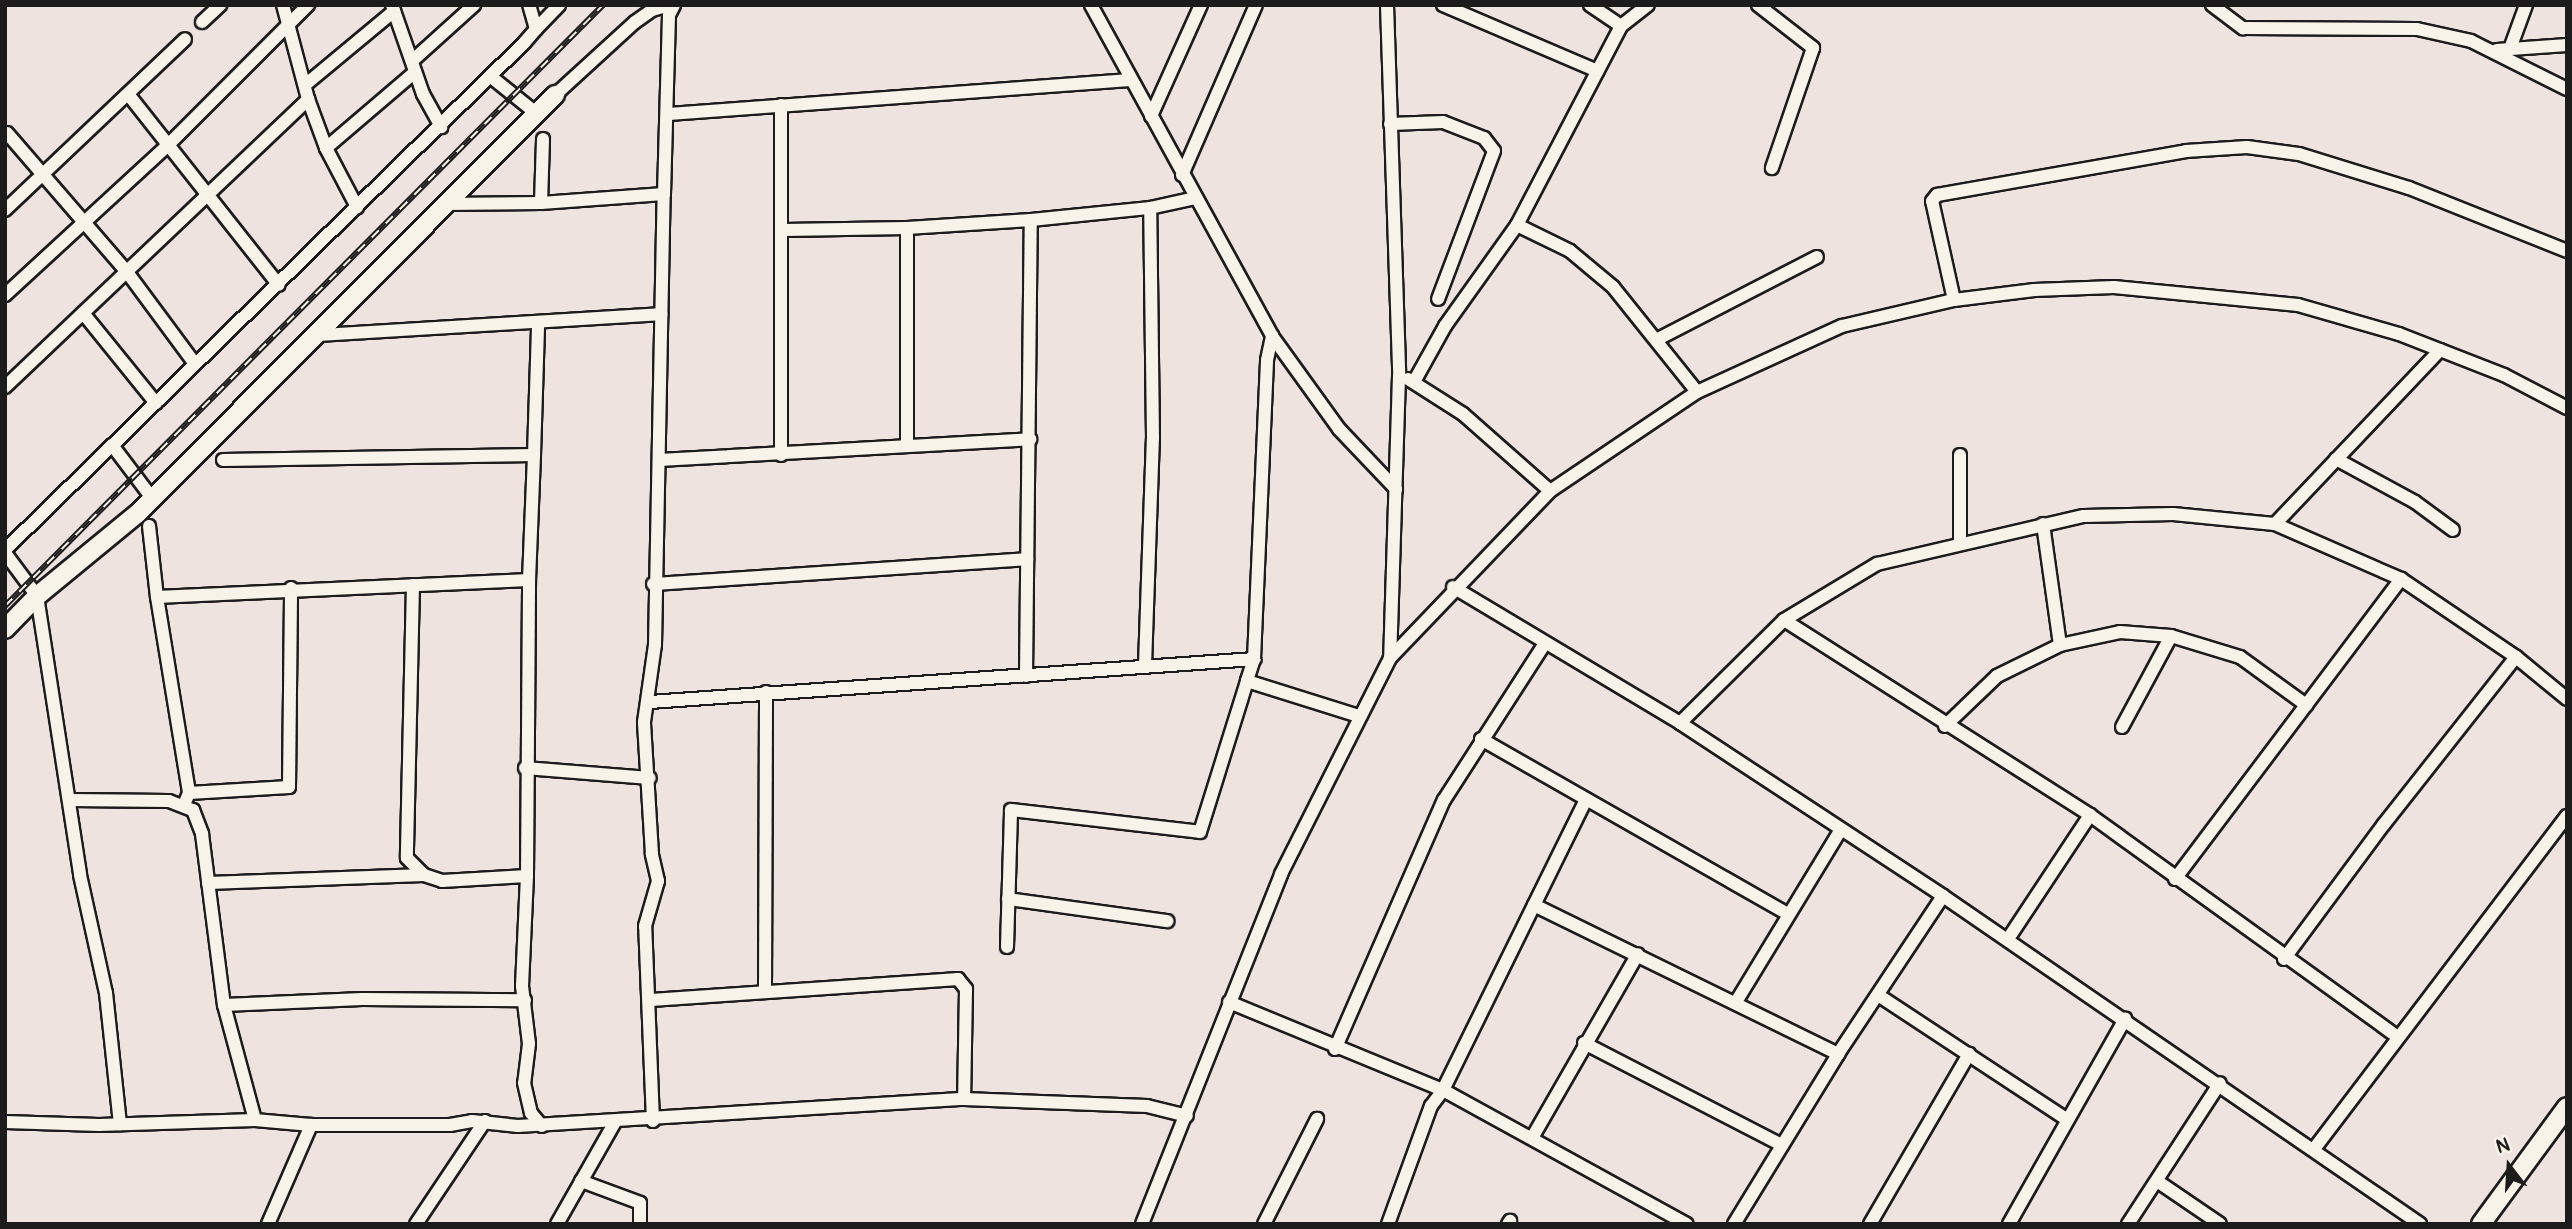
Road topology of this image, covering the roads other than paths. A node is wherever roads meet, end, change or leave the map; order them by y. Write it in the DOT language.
graph roads {
  1 [pos="220,5"];
  2 [pos="283,5"];
  3 [pos="309,5"];
  4 [pos="474,5"];
  5 [pos="529,5"];
  6 [pos="559,5"];
  7 [pos="673,5"];
  8 [pos="1091,5"];
  9 [pos="1201,5"];
  10 [pos="1256,5"];
  11 [pos="1387,5"];
  12 [pos="1443,5"];
  13 [pos="1590,5"];
  14 [pos="1648,5"];
  15 [pos="1758,5"];
  16 [pos="2211,5"];
  17 [pos="2526,5"];
  18 [pos="393,8"];
  19 [pos="202,22"];
  20 [pos="289,25"];
  21 [pos="1621,26"];
  22 [pos="536,29"];
  23 [pos="185,40"];
  24 [pos="2567,45"];
  25 [pos="2511,46"];
  26 [pos="2497,50"];
  27 [pos="413,67"];
  28 [pos="1598,71"];
  29 [pos="490,76"];
  30 [pos="1131,80"];
  31 [pos="304,86"];
  32 [pos="2567,89"];
  33 [pos="128,94"];
  34 [pos="555,95"];
  35 [pos="308,99"];
  36 [pos="781,105"];
  37 [pos="536,113"];
  38 [pos="668,114"];
  39 [pos="1151,116"];
  40 [pos="1390,124"];
  41 [pos="441,127"];
  42 [pos="7,133"];
  43 [pos="542,139"];
  44 [pos="166,147"];
  45 [pos="326,148"];
  46 [pos="1772,169"];
  47 [pos="44,175"];
  48 [pos="1182,175"];
  49 [pos="664,194"];
  50 [pos="208,197"];
  51 [pos="1195,198"];
  52 [pos="541,203"];
  53 [pos="445,204"];
  54 [pos="357,207"];
  55 [pos="1150,208"];
  56 [pos="5,210"];
  57 [pos="1031,220"];
  58 [pos="86,223"];
  59 [pos="1517,225"];
  60 [pos="907,228"];
  61 [pos="784,230"];
  62 [pos="2567,251"];
  63 [pos="1817,257"];
  64 [pos="127,272"];
  65 [pos="279,285"];
  66 [pos="5,295"];
  67 [pos="1438,299"];
  68 [pos="1954,300"];
  69 [pos="83,313"];
  70 [pos="661,314"];
  71 [pos="538,325"];
  72 [pos="320,335"];
  73 [pos="1272,336"];
  74 [pos="1656,340"];
  75 [pos="2440,350"];
  76 [pos="195,364"];
  77 [pos="1399,376"];
  78 [pos="1415,380"];
  79 [pos="5,387"];
  80 [pos="1697,392"];
  81 [pos="156,403"];
  82 [pos="2567,408"];
  83 [pos="1030,439"];
  84 [pos="907,443"];
  85 [pos="112,445"];
  86 [pos="534,455"];
  87 [pos="781,455"];
  88 [pos="1960,455"];
  89 [pos="2336,459"];
  90 [pos="223,460"];
  91 [pos="659,460"];
  92 [pos="1396,489"];
  93 [pos="1550,491"];
  94 [pos="152,498"];
  95 [pos="2043,524"];
  96 [pos="2275,524"];
  97 [pos="149,526"];
  98 [pos="2453,530"];
  99 [pos="1961,541"];
  100 [pos="5,552"];
  101 [pos="1027,559"];
  102 [pos="2401,579"];
  103 [pos="530,580"];
  104 [pos="653,584"];
  105 [pos="412,585"];
  106 [pos="1453,587"];
  107 [pos="291,588"];
  108 [pos="37,596"];
  109 [pos="157,597"];
  110 [pos="1784,620"];
  111 [pos="5,629"];
  112 [pos="2171,636"];
  113 [pos="1544,645"];
  114 [pos="2060,645"];
  115 [pos="2516,657"];
  116 [pos="1390,658"];
  117 [pos="1254,659"];
  118 [pos="1145,665"];
  119 [pos="1026,676"];
  120 [pos="1247,681"];
  121 [pos="766,692"];
  122 [pos="2567,699"];
  123 [pos="650,702"];
  124 [pos="2306,705"];
  125 [pos="1359,716"];
  126 [pos="1680,723"];
  127 [pos="1945,726"];
  128 [pos="2122,727"];
  129 [pos="1480,739"];
  130 [pos="525,768"];
  131 [pos="650,778"];
  132 [pos="186,798"];
  133 [pos="1586,799"];
  134 [pos="70,800"];
  135 [pos="2090,816"];
  136 [pos="2567,816"];
  137 [pos="1840,831"];
  138 [pos="424,875"];
  139 [pos="527,876"];
  140 [pos="2175,879"];
  141 [pos="208,883"];
  142 [pos="1943,896"];
  143 [pos="1008,899"];
  144 [pos="1534,905"];
  145 [pos="1786,913"];
  146 [pos="1167,921"];
  147 [pos="2008,939"];
  148 [pos="1007,947"];
  149 [pos="1638,954"];
  150 [pos="2284,959"];
  151 [pos="765,990"];
  152 [pos="1878,995"];
  153 [pos="525,1000"];
  154 [pos="651,1000"];
  155 [pos="1229,1002"];
  156 [pos="1736,1002"];
  157 [pos="224,1005"];
  158 [pos="2125,1019"];
  159 [pos="2398,1037"];
  160 [pos="1584,1043"];
  161 [pos="1335,1049"];
  162 [pos="1838,1054"];
  163 [pos="1969,1054"];
  164 [pos="2220,1083"];
  165 [pos="1443,1090"];
  166 [pos="964,1099"];
  167 [pos="2567,1107"];
  168 [pos="1187,1116"];
  169 [pos="1317,1119"];
  170 [pos="2066,1119"];
  171 [pos="255,1120"];
  172 [pos="485,1121"];
  173 [pos="653,1121"];
  174 [pos="5,1122"];
  175 [pos="615,1122"];
  176 [pos="120,1124"];
  177 [pos="311,1125"];
  178 [pos="542,1126"];
  179 [pos="1532,1139"];
  180 [pos="1782,1145"];
  181 [pos="2314,1149"];
  182 [pos="581,1181"];
  183 [pos="2157,1181"];
  184 [pos="268,1224"];
  185 [pos="416,1224"];
  186 [pos="557,1224"];
  187 [pos="640,1224"];
  188 [pos="1142,1224"];
  189 [pos="1264,1224"];
  190 [pos="1388,1224"];
  191 [pos="1687,1224"];
  192 [pos="1734,1224"];
  193 [pos="1870,1224"];
  194 [pos="2009,1224"];
  195 [pos="2128,1224"];
  196 [pos="2220,1224"];
  197 [pos="2420,1224"];
  198 [pos="2481,1224"];
  1 -- 19 [label="street"];
  2 -- 20 [label="street"];
  3 -- 20 [label="street"];
  4 -- 27 [label="street"];
  5 -- 22 [label="street"];
  6 -- 22 [label="street"];
  7 -- 34 [label="street"];
  7 -- 38 [label="street"];
  8 -- 30 [label="street"];
  9 -- 39 [label="street"];
  10 -- 48 [label="street"];
  11 -- 40 [label="street"];
  12 -- 28 [label="street"];
  13 -- 21 [label="street"];
  14 -- 21 [label="street"];
  15 -- 46 [label="street"];
  16 -- 26 [label="street"];
  17 -- 25 [label="street"];
  18 -- 27 [label="street"];
  18 -- 31 [label="street"];
  20 -- 31 [label="street"];
  20 -- 44 [label="street"];
  21 -- 28 [label="street"];
  22 -- 29 [label="street"];
  23 -- 33 [label="street"];
  24 -- 25 [label="street"];
  25 -- 26 [label="street"];
  26 -- 32 [label="street"];
  27 -- 41 [label="street"];
  27 -- 45 [label="street"];
  28 -- 59 [label="street"];
  29 -- 37 [label="street"];
  29 -- 41 [label="street"];
  30 -- 36 [label="street"];
  30 -- 39 [label="street"];
  31 -- 35 [label="street"];
  33 -- 44 [label="street"];
  33 -- 47 [label="street"];
  34 -- 37 [label="main road"];
  35 -- 45 [label="street"];
  35 -- 50 [label="street"];
  36 -- 38 [label="street"];
  36 -- 61 [label="street"];
  37 -- 53 [label="main road"];
  38 -- 49 [label="street"];
  39 -- 48 [label="street"];
  40 -- 67 [label="street"];
  40 -- 77 [label="street"];
  41 -- 54 [label="street"];
  42 -- 47 [label="street"];
  43 -- 52 [label="street"];
  44 -- 50 [label="street"];
  44 -- 58 [label="street"];
  45 -- 54 [label="street"];
  47 -- 56 [label="street"];
  47 -- 58 [label="street"];
  48 -- 51 [label="street"];
  49 -- 52 [label="street"];
  49 -- 70 [label="street"];
  50 -- 64 [label="street"];
  50 -- 65 [label="street"];
  51 -- 55 [label="street"];
  51 -- 73 [label="street"];
  52 -- 53 [label="street"];
  53 -- 72 [label="main road"];
  54 -- 65 [label="street"];
  55 -- 57 [label="street"];
  55 -- 118 [label="street"];
  57 -- 60 [label="street"];
  57 -- 83 [label="street"];
  58 -- 64 [label="street"];
  58 -- 66 [label="street"];
  59 -- 74 [label="street"];
  59 -- 78 [label="street"];
  60 -- 61 [label="street"];
  60 -- 84 [label="street"];
  61 -- 87 [label="street"];
  62 -- 68 [label="street"];
  63 -- 74 [label="street"];
  64 -- 69 [label="street"];
  64 -- 76 [label="street"];
  65 -- 76 [label="street"];
  68 -- 75 [label="street"];
  68 -- 80 [label="street"];
  69 -- 79 [label="street"];
  69 -- 81 [label="street"];
  70 -- 71 [label="street"];
  70 -- 91 [label="street"];
  71 -- 72 [label="street"];
  71 -- 86 [label="street"];
  72 -- 94 [label="main road"];
  73 -- 92 [label="street"];
  73 -- 117 [label="street"];
  74 -- 80 [label="street"];
  75 -- 82 [label="street"];
  75 -- 89 [label="street"];
  76 -- 81 [label="street"];
  77 -- 78 [label="street"];
  77 -- 92 [label="street"];
  78 -- 93 [label="street"];
  80 -- 93 [label="street"];
  81 -- 85 [label="street"];
  83 -- 84 [label="street"];
  83 -- 101 [label="street"];
  84 -- 87 [label="street"];
  85 -- 94 [label="street"];
  85 -- 100 [label="street"];
  86 -- 90 [label="street"];
  86 -- 103 [label="street"];
  87 -- 91 [label="street"];
  88 -- 99 [label="street"];
  89 -- 96 [label="street"];
  89 -- 98 [label="street"];
  91 -- 104 [label="street"];
  92 -- 116 [label="street"];
  93 -- 106 [label="street"];
  94 -- 108 [label="main road"];
  95 -- 96 [label="street"];
  95 -- 99 [label="street"];
  95 -- 114 [label="street"];
  96 -- 102 [label="street"];
  97 -- 109 [label="street"];
  99 -- 110 [label="street"];
  100 -- 108 [label="street"];
  101 -- 104 [label="street"];
  101 -- 119 [label="street"];
  102 -- 115 [label="street"];
  102 -- 124 [label="street"];
  103 -- 105 [label="street"];
  103 -- 130 [label="street"];
  104 -- 123 [label="street"];
  105 -- 107 [label="street"];
  105 -- 138 [label="street"];
  106 -- 113 [label="street"];
  106 -- 116 [label="street"];
  107 -- 109 [label="street"];
  107 -- 132 [label="street"];
  108 -- 111 [label="main road"];
  108 -- 134 [label="street"];
  109 -- 132 [label="street"];
  110 -- 126 [label="street"];
  110 -- 127 [label="street"];
  112 -- 114 [label="street"];
  112 -- 124 [label="street"];
  112 -- 128 [label="street"];
  113 -- 126 [label="street"];
  113 -- 129 [label="street"];
  114 -- 127 [label="street"];
  115 -- 122 [label="street"];
  115 -- 150 [label="street"];
  116 -- 125 [label="street"];
  117 -- 118 [label="street"];
  117 -- 120 [label="street"];
  118 -- 119 [label="street"];
  119 -- 121 [label="street"];
  120 -- 125 [label="street"];
  120 -- 143 [label="street"];
  121 -- 123 [label="street"];
  121 -- 151 [label="street"];
  123 -- 131 [label="street"];
  124 -- 140 [label="street"];
  125 -- 155 [label="street"];
  126 -- 137 [label="street"];
  127 -- 135 [label="street"];
  129 -- 133 [label="street"];
  129 -- 161 [label="street"];
  130 -- 131 [label="street"];
  130 -- 139 [label="street"];
  131 -- 154 [label="street"];
  132 -- 134 [label="street"];
  132 -- 141 [label="street"];
  133 -- 144 [label="street"];
  133 -- 145 [label="street"];
  134 -- 176 [label="street"];
  135 -- 140 [label="street"];
  135 -- 147 [label="street"];
  136 -- 159 [label="street"];
  137 -- 142 [label="street"];
  137 -- 145 [label="street"];
  138 -- 139 [label="street"];
  138 -- 141 [label="street"];
  139 -- 153 [label="street"];
  140 -- 150 [label="street"];
  141 -- 157 [label="street"];
  142 -- 147 [label="street"];
  142 -- 152 [label="street"];
  143 -- 146 [label="street"];
  143 -- 148 [label="street"];
  144 -- 149 [label="street"];
  144 -- 165 [label="street"];
  145 -- 156 [label="street"];
  147 -- 158 [label="street"];
  149 -- 156 [label="street"];
  149 -- 160 [label="street"];
  150 -- 159 [label="street"];
  151 -- 154 [label="street"];
  151 -- 166 [label="street"];
  152 -- 162 [label="street"];
  152 -- 163 [label="street"];
  153 -- 157 [label="street"];
  153 -- 178 [label="street"];
  154 -- 173 [label="street"];
  155 -- 161 [label="street"];
  155 -- 168 [label="street"];
  156 -- 162 [label="street"];
  157 -- 171 [label="street"];
  158 -- 164 [label="street"];
  158 -- 170 [label="street"];
  159 -- 181 [label="street"];
  160 -- 179 [label="street"];
  160 -- 180 [label="street"];
  161 -- 165 [label="street"];
  162 -- 180 [label="street"];
  163 -- 170 [label="street"];
  163 -- 193 [label="street"];
  164 -- 181 [label="street"];
  164 -- 183 [label="street"];
  165 -- 179 [label="street"];
  165 -- 190 [label="street"];
  166 -- 168 [label="street"];
  166 -- 173 [label="street"];
  167 -- 198 [label="main road"];
  168 -- 188 [label="street"];
  169 -- 189 [label="street"];
  170 -- 194 [label="street"];
  171 -- 176 [label="street"];
  171 -- 177 [label="street"];
  172 -- 177 [label="street"];
  172 -- 178 [label="street"];
  172 -- 185 [label="street"];
  173 -- 175 [label="street"];
  174 -- 176 [label="street"];
  175 -- 178 [label="street"];
  175 -- 182 [label="street"];
  177 -- 184 [label="street"];
  179 -- 191 [label="street"];
  180 -- 192 [label="street"];
  181 -- 197 [label="street"];
  182 -- 186 [label="street"];
  182 -- 187 [label="street"];
  183 -- 195 [label="street"];
  183 -- 196 [label="street"];
}
